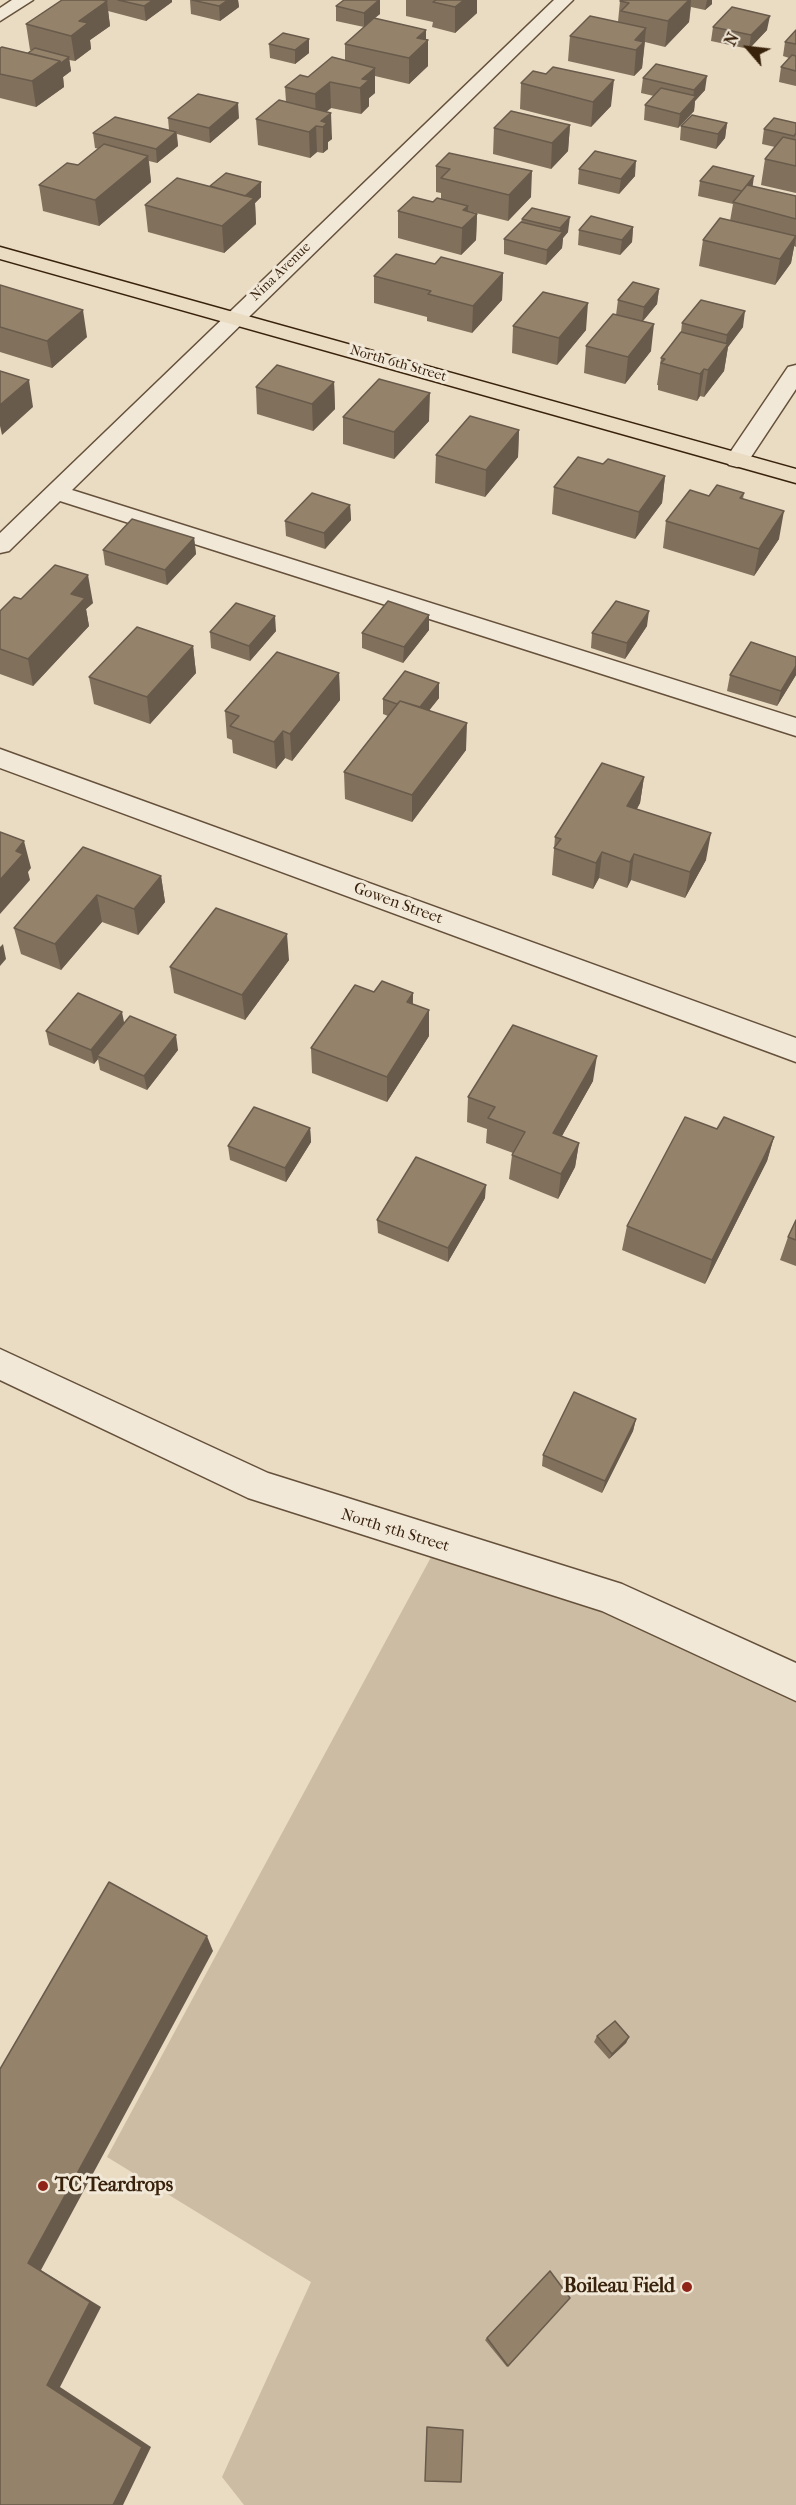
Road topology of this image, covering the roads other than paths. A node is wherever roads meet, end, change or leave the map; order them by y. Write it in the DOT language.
graph roads {
  1 [pos="24,0"];
  2 [pos="564,0"];
  3 [pos="0,16"];
  4 [pos="0,253"];
  5 [pos="234,318"];
  6 [pos="796,372"];
  7 [pos="737,460"];
  8 [pos="796,476"];
  9 [pos="55,492"];
  10 [pos="0,546"];
  11 [pos="796,728"];
  12 [pos="0,758"];
  13 [pos="796,1050"];
  14 [pos="0,1364"];
  15 [pos="796,1682"];
  1 -- 3 [label="street"];
  2 -- 5 [label="street, Nina Avenue"];
  4 -- 5 [label="main road, North 6th Street"];
  5 -- 7 [label="main road, North 6th Street"];
  5 -- 9 [label="street, Nina Avenue"];
  6 -- 7 [label="street"];
  7 -- 8 [label="main road, North 6th Street"];
  9 -- 10 [label="street, Nina Avenue"];
  9 -- 11 [label="street"];
  12 -- 13 [label="street, Gowen Street"];
  14 -- 15 [label="street, North 5th Street"];
}
